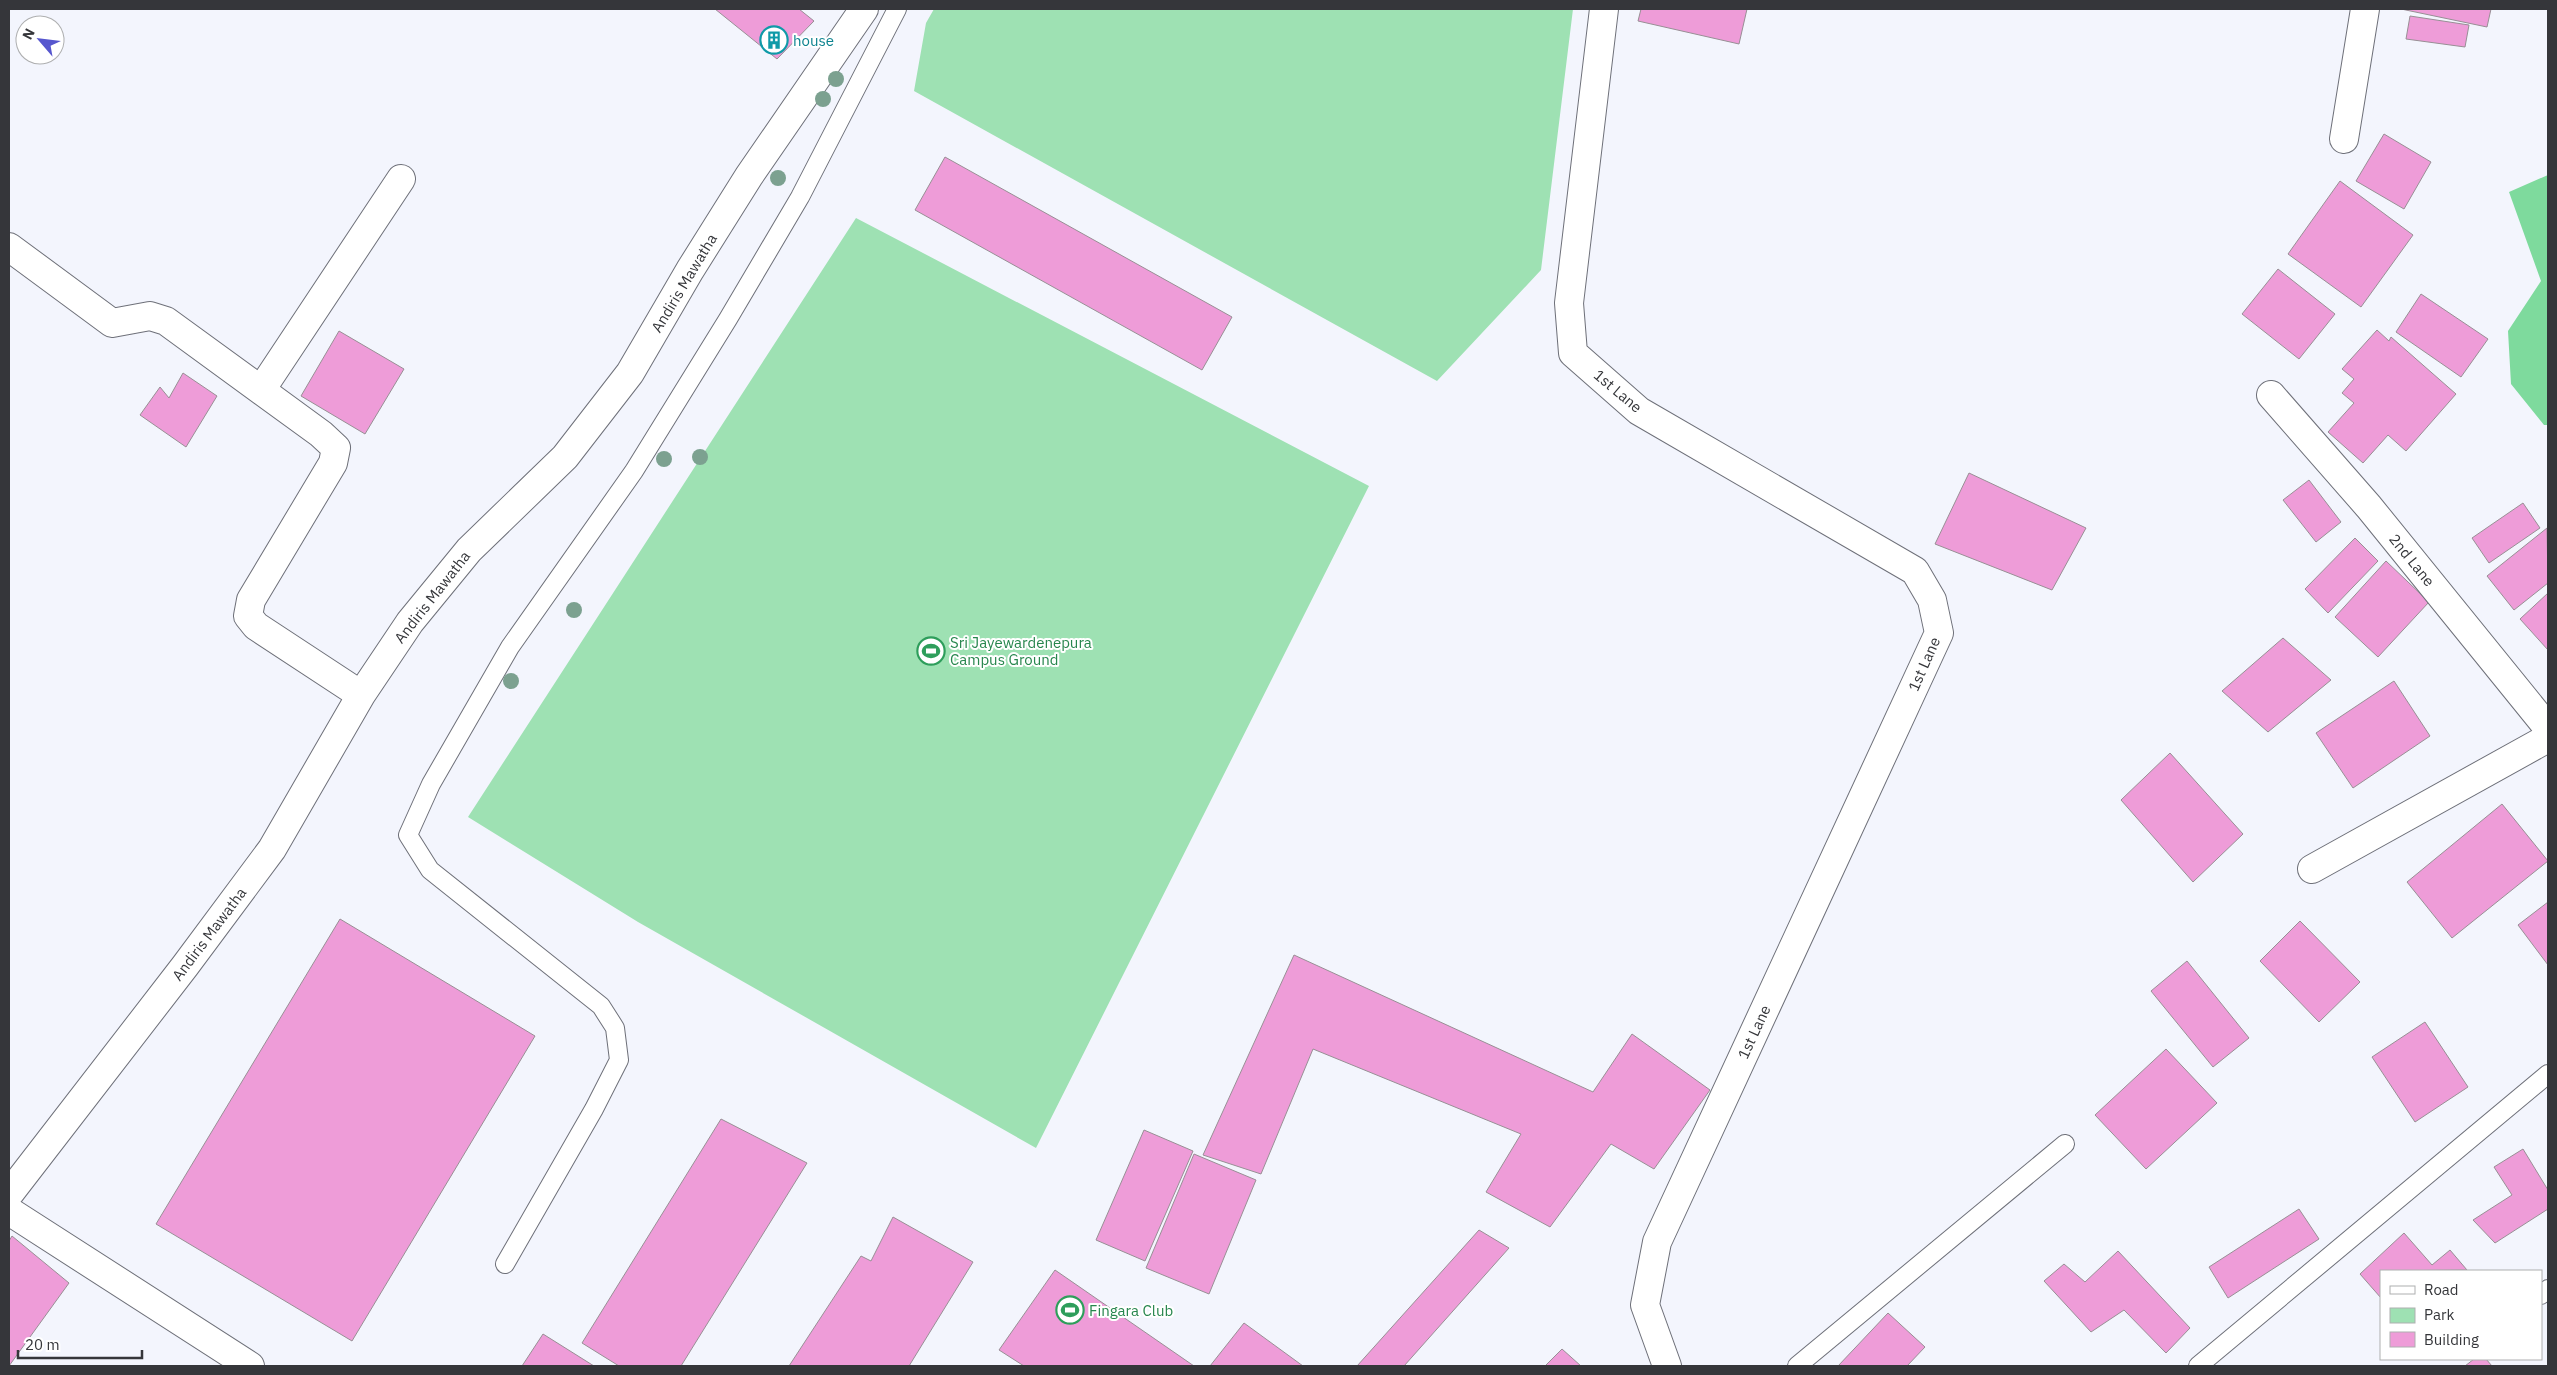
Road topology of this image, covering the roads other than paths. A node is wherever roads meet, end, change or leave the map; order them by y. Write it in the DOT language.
graph roads {
  1 [pos="864,9"];
  2 [pos="897,9"];
  3 [pos="1604,9"];
  4 [pos="2365,9"];
  5 [pos="2344,139"];
  6 [pos="401,179"];
  7 [pos="9,247"];
  8 [pos="261,390"];
  9 [pos="2271,395"];
  10 [pos="361,695"];
  11 [pos="2548,728"];
  12 [pos="2548,738"];
  13 [pos="2312,869"];
  14 [pos="2548,1074"];
  15 [pos="2065,1144"];
  16 [pos="9,1194"];
  17 [pos="9,1211"];
  18 [pos="505,1264"];
  19 [pos="250,1366"];
  20 [pos="1667,1366"];
  21 [pos="1797,1366"];
  22 [pos="2198,1366"];
  1 -- 10 [label="street, Andiris Mawatha"];
  2 -- 18 [label="lane"];
  3 -- 20 [label="street, 1st Lane"];
  4 -- 5 [label="street"];
  6 -- 8 [label="street"];
  7 -- 8 [label="street"];
  8 -- 10 [label="street"];
  9 -- 11 [label="street, 2nd Lane"];
  10 -- 16 [label="street, Andiris Mawatha"];
  12 -- 13 [label="street"];
  14 -- 22 [label="lane"];
  15 -- 21 [label="lane"];
  17 -- 19 [label="street"];
}
